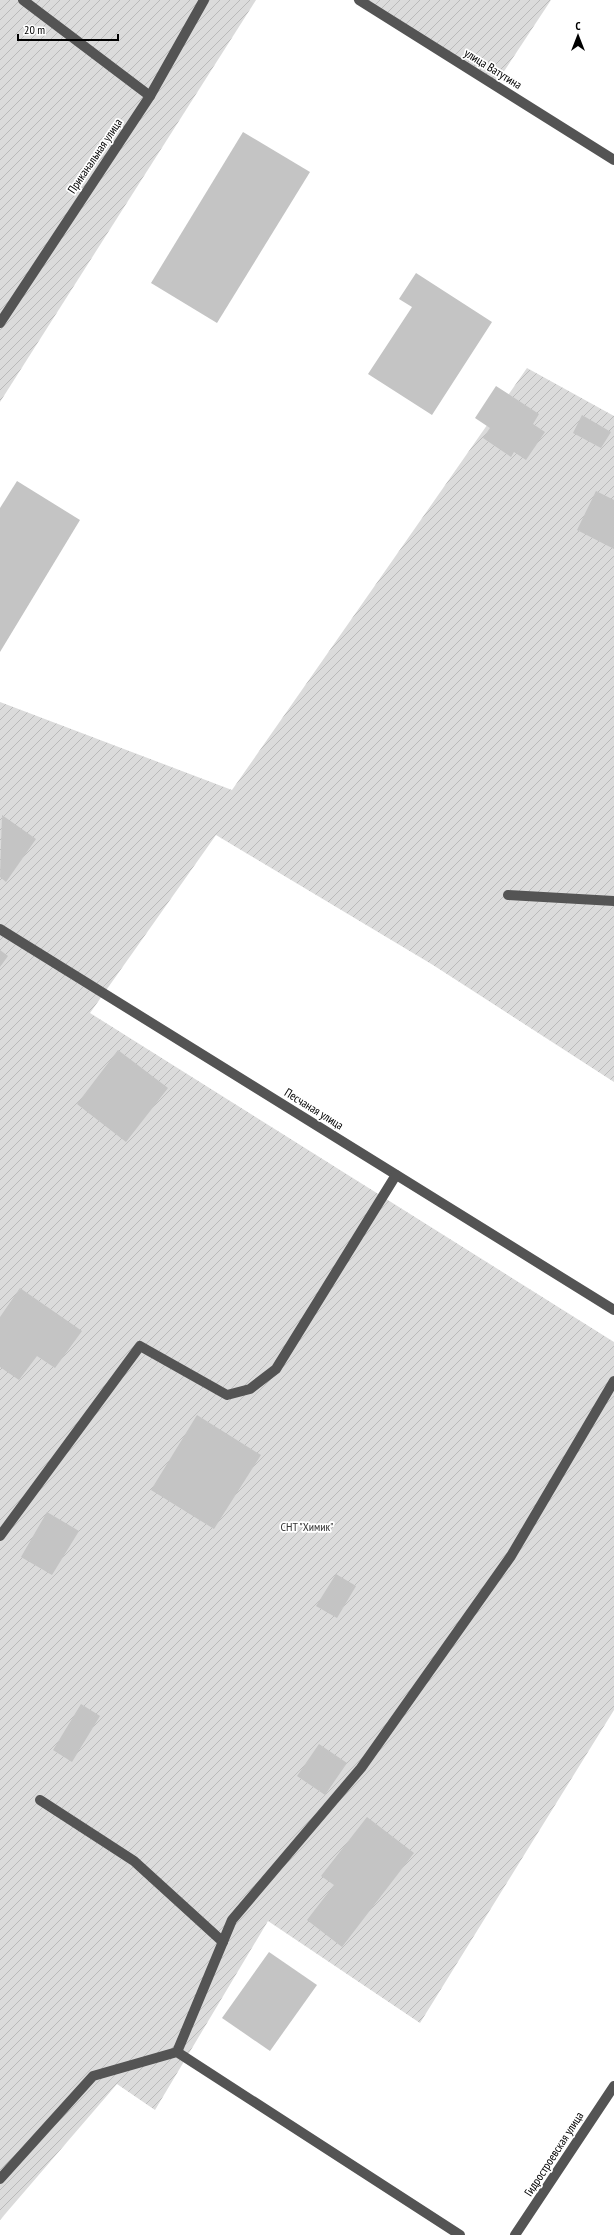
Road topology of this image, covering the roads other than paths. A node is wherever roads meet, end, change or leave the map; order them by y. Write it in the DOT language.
graph roads {
  1 [pos="23,0"];
  2 [pos="204,0"];
  3 [pos="359,0"];
  4 [pos="150,96"];
  5 [pos="614,160"];
  6 [pos="0,323"];
  7 [pos="508,895"];
  8 [pos="614,901"];
  9 [pos="0,929"];
  10 [pos="396,1175"];
  11 [pos="614,1310"];
  12 [pos="614,1381"];
  13 [pos="0,1536"];
  14 [pos="40,1800"];
  15 [pos="223,1942"];
  16 [pos="177,2052"];
  17 [pos="614,2086"];
  18 [pos="0,2179"];
  19 [pos="460,2235"];
  20 [pos="515,2235"];
  1 -- 4 [label="street"];
  2 -- 4 [label="street, Приканальная улица"];
  3 -- 5 [label="street, улица Ватутина"];
  4 -- 6 [label="street, Приканальная улица"];
  7 -- 8 [label="street"];
  9 -- 10 [label="street, Песчаная улица"];
  10 -- 11 [label="street, Песчаная улица"];
  10 -- 13 [label="street"];
  12 -- 15 [label="street"];
  14 -- 15 [label="street"];
  15 -- 16 [label="street"];
  16 -- 18 [label="street"];
  16 -- 19 [label="street"];
  17 -- 20 [label="street, Гидростроевская улица"];
}
